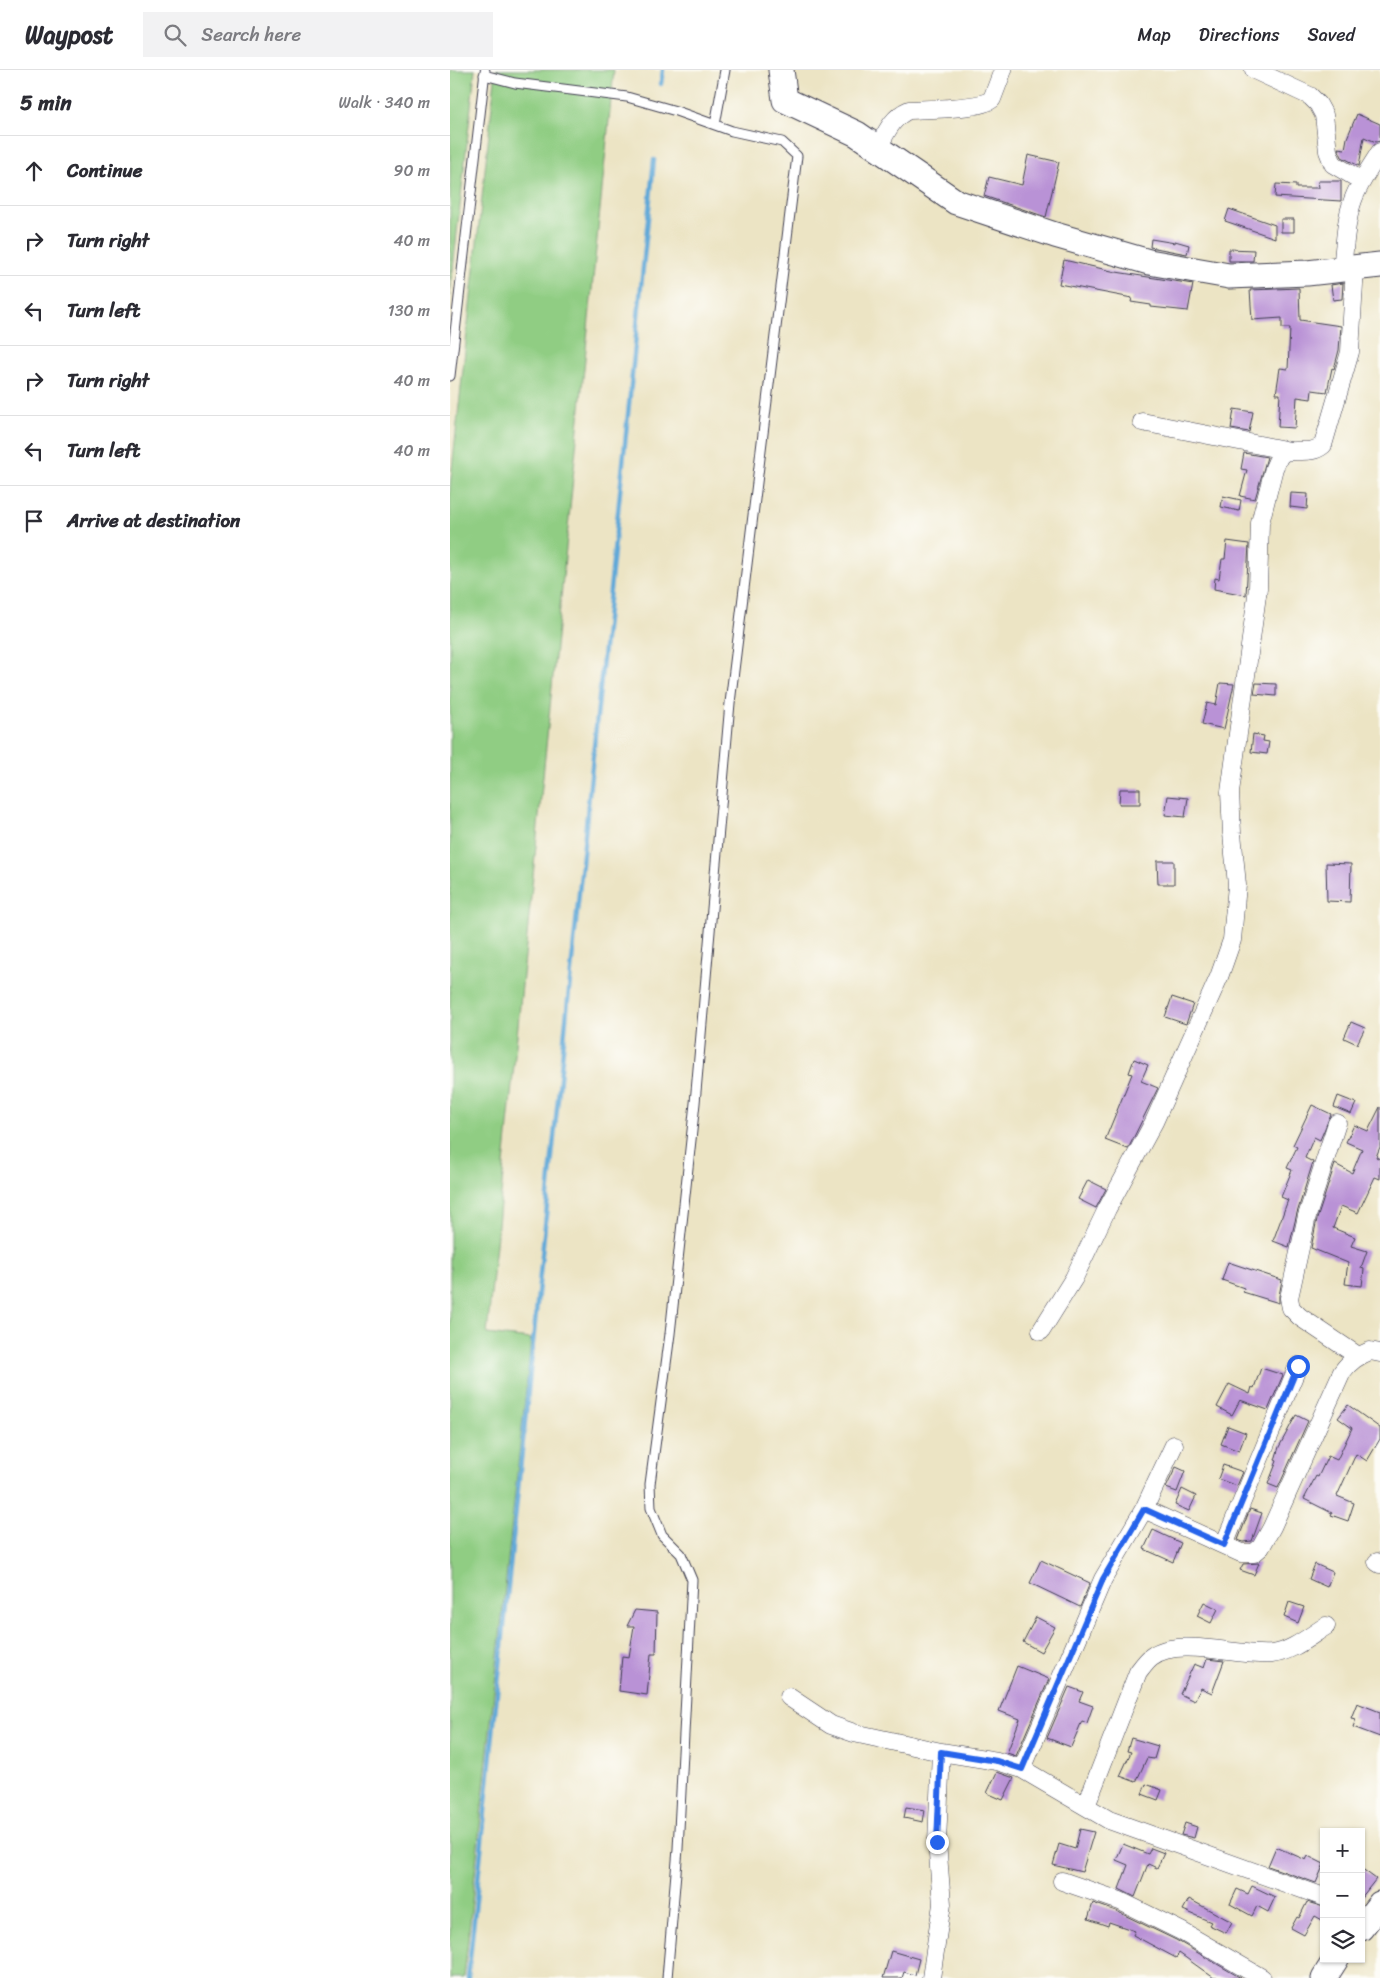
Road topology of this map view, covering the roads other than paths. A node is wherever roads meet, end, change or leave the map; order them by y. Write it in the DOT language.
graph roads {
  1 [pos="725,70"];
  2 [pos="781,70"];
  3 [pos="1003,70"];
  4 [pos="1254,70"];
  5 [pos="485,73"];
  6 [pos="715,125"];
  7 [pos="878,148"];
  8 [pos="1380,152"];
  9 [pos="1362,182"];
  10 [pos="1380,265"];
  11 [pos="1348,268"];
  12 [pos="450,376"];
  13 [pos="1142,422"];
  14 [pos="1290,451"];
  15 [pos="1337,1123"];
  16 [pos="1041,1331"];
  17 [pos="1380,1353"];
  18 [pos="1358,1356"];
  19 [pos="1298,1366"];
  20 [pos="1174,1445"];
  21 [pos="1144,1509"];
  22 [pos="1224,1545"];
  23 [pos="1326,1626"];
  24 [pos="789,1697"];
  25 [pos="941,1752"];
  26 [pos="1022,1769"];
  27 [pos="1086,1806"];
  28 [pos="1062,1881"];
  29 [pos="1320,1896"];
  30 [pos="1333,1963"];
  31 [pos="1252,1976"];
  32 [pos="667,1978"];
  33 [pos="931,1978"];
  34 [pos="1324,1978"];
  1 -- 6 [label="lane"];
  2 -- 7 [label="street"];
  3 -- 7 [label="street"];
  4 -- 9 [label="street"];
  5 -- 6 [label="lane"];
  5 -- 12 [label="lane"];
  6 -- 32 [label="lane"];
  7 -- 11 [label="street"];
  8 -- 9 [label="street"];
  9 -- 11 [label="street"];
  10 -- 11 [label="street"];
  11 -- 14 [label="street"];
  13 -- 14 [label="street"];
  14 -- 16 [label="street"];
  15 -- 18 [label="street"];
  17 -- 18 [label="street"];
  18 -- 22 [label="street"];
  19 -- 22 [label="street"];
  20 -- 21 [label="street"];
  21 -- 22 [label="street"];
  21 -- 26 [label="street"];
  23 -- 27 [label="street"];
  24 -- 25 [label="street"];
  25 -- 26 [label="street"];
  25 -- 33 [label="street"];
  26 -- 27 [label="street"];
  27 -- 29 [label="street"];
  28 -- 31 [label="street"];
  30 -- 34 [label="street"];
}
